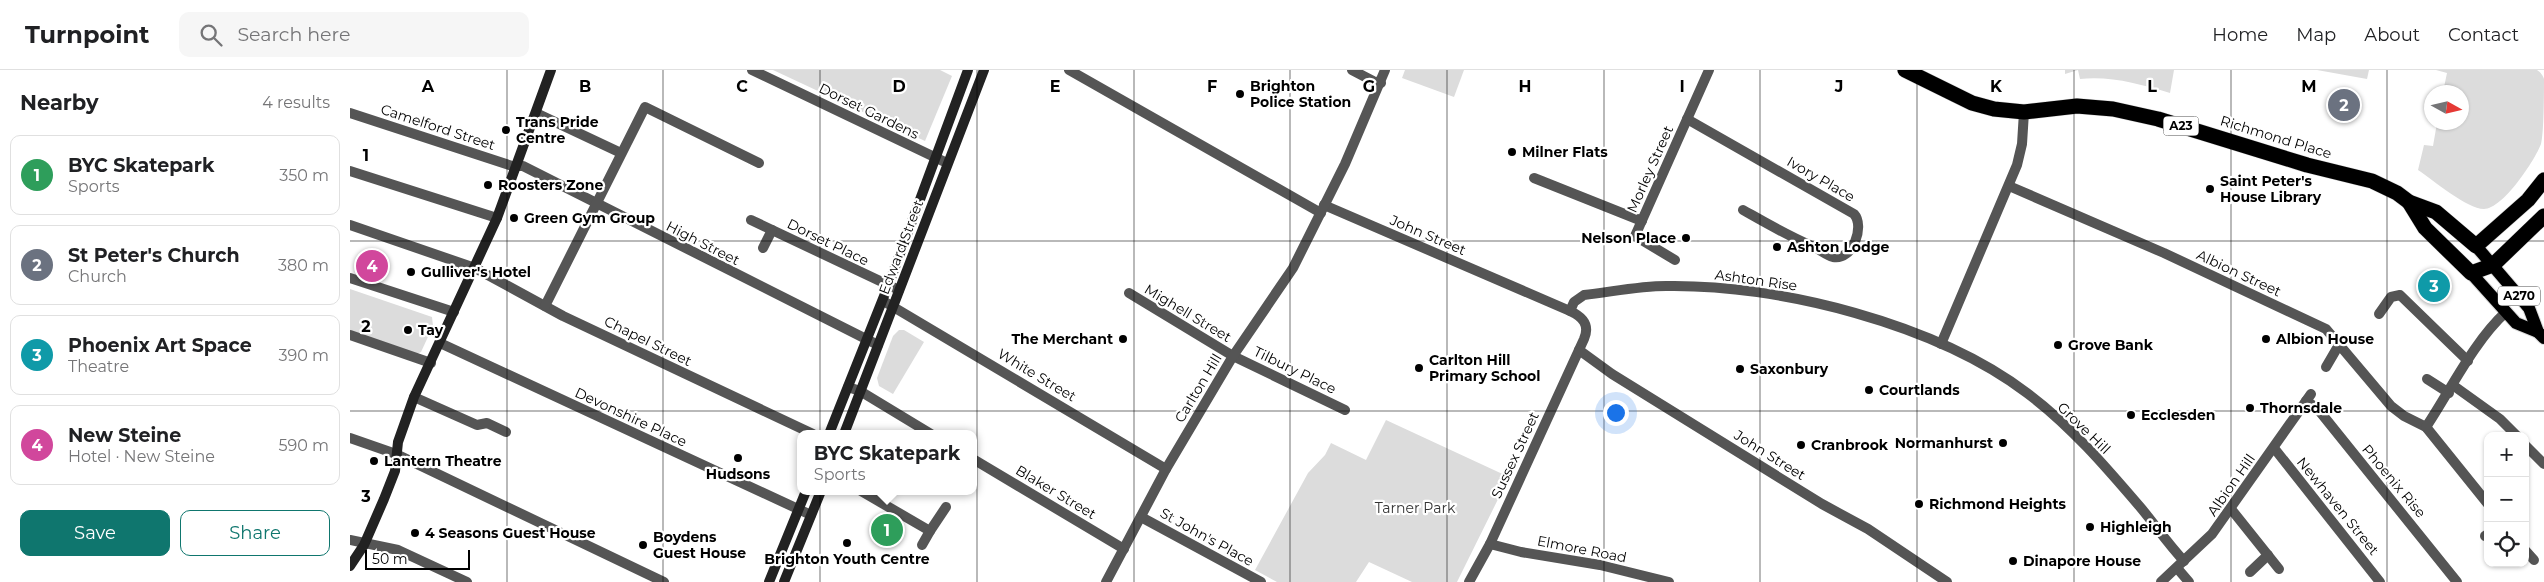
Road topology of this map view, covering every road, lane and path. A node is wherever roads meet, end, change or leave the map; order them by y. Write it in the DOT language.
graph roads {
  1 [pos="551,70"];
  2 [pos="752,70"];
  3 [pos="968,70"];
  4 [pos="984,70"];
  5 [pos="1070,70"];
  6 [pos="1352,70"];
  7 [pos="1385,70"];
  8 [pos="1709,70"];
  9 [pos="1905,70"];
  10 [pos="1381,83"];
  11 [pos="2024,112"];
  12 [pos="350,113"];
  13 [pos="536,113"];
  14 [pos="1687,119"];
  15 [pos="621,154"];
  16 [pos="934,157"];
  17 [pos="759,163"];
  18 [pos="947,163"];
  19 [pos="517,166"];
  20 [pos="350,170"];
  21 [pos="1534,178"];
  22 [pos="2544,180"];
  23 [pos="2009,186"];
  24 [pos="2410,202"];
  25 [pos="596,204"];
  26 [pos="1322,209"];
  27 [pos="1743,210"];
  28 [pos="2544,216"];
  29 [pos="497,218"];
  30 [pos="751,220"];
  31 [pos="1642,220"];
  32 [pos="350,225"];
  33 [pos="772,230"];
  34 [pos="2476,246"];
  35 [pos="764,248"];
  36 [pos="1676,260"];
  37 [pos="2493,265"];
  38 [pos="474,268"];
  39 [pos="2470,271"];
  40 [pos="350,278"];
  41 [pos="888,286"];
  42 [pos="899,290"];
  43 [pos="1130,293"];
  44 [pos="882,301"];
  45 [pos="545,306"];
  46 [pos="894,306"];
  47 [pos="1570,311"];
  48 [pos="454,312"];
  49 [pos="2506,312"];
  50 [pos="2380,314"];
  51 [pos="350,335"];
  52 [pos="2541,335"];
  53 [pos="867,339"];
  54 [pos="1584,339"];
  55 [pos="440,343"];
  56 [pos="2340,343"];
  57 [pos="1941,344"];
  58 [pos="878,345"];
  59 [pos="1580,350"];
  60 [pos="1233,356"];
  61 [pos="2468,361"];
  62 [pos="431,363"];
  63 [pos="2326,367"];
  64 [pos="2427,379"];
  65 [pos="848,386"];
  66 [pos="2451,389"];
  67 [pos="860,391"];
  68 [pos="414,397"];
  69 [pos="2309,397"];
  70 [pos="1345,410"];
  71 [pos="2426,427"];
  72 [pos="805,430"];
  73 [pos="831,430"];
  74 [pos="845,430"];
  75 [pos="924,430"];
  76 [pos="506,432"];
  77 [pos="2513,432"];
  78 [pos="350,438"];
  79 [pos="2274,448"];
  80 [pos="2529,449"];
  81 [pos="396,454"];
  82 [pos="977,461"];
  83 [pos="2544,464"];
  84 [pos="1166,469"];
  85 [pos="804,495"];
  86 [pos="819,495"];
  87 [pos="868,495"];
  88 [pos="2484,499"];
  89 [pos="946,507"];
  90 [pos="2231,509"];
  91 [pos="798,510"];
  92 [pos="811,515"];
  93 [pos="1141,516"];
  94 [pos="930,531"];
  95 [pos="350,540"];
  96 [pos="1490,544"];
  97 [pos="364,545"];
  98 [pos="922,545"];
  99 [pos="1124,549"];
  100 [pos="2529,554"];
  101 [pos="2268,555"];
  102 [pos="2534,560"];
  103 [pos="2181,564"];
  104 [pos="350,566"];
  105 [pos="2280,569"];
  106 [pos="2250,572"];
  107 [pos="467,582"];
  108 [pos="664,582"];
  109 [pos="769,582"];
  110 [pos="784,582"];
  111 [pos="1106,582"];
  112 [pos="1261,582"];
  113 [pos="1469,582"];
  114 [pos="1669,582"];
  115 [pos="1947,582"];
  116 [pos="2161,582"];
  117 [pos="2189,582"];
  118 [pos="2380,582"];
  119 [pos="2457,582"];
  1 -- 13 [label="street"];
  2 -- 16 [label="street, Dorset Gardens"];
  3 -- 16 [label="street, Edward Street"];
  4 -- 18 [label="street, Edward Street"];
  5 -- 26 [label="street, John Street"];
  6 -- 10 [label="street"];
  7 -- 10 [label="street, Carlton Hill"];
  8 -- 14 [label="street, Morley Street"];
  9 -- 11 [label="highway, A23"];
  10 -- 26 [label="street, Carlton Hill"];
  11 -- 23 [label="street"];
  11 -- 24 [label="highway, Richmond Place / A23"];
  12 -- 19 [label="street, Camelford Street"];
  13 -- 15 [label="street"];
  13 -- 19 [label="street"];
  14 -- 27 [label="street, Ivory Place"];
  14 -- 31 [label="street, Morley Street"];
  15 -- 17 [label="street"];
  15 -- 25 [label="street"];
  16 -- 18 [label="street, Dorset Gardens"];
  16 -- 41 [label="street, Edward Street"];
  18 -- 42 [label="street, Edward Street"];
  19 -- 25 [label="street, High Street"];
  19 -- 29 [label="street"];
  20 -- 29 [label="street"];
  21 -- 31 [label="street"];
  22 -- 34 [label="highway"];
  23 -- 56 [label="street, Albion Street"];
  23 -- 57 [label="street"];
  24 -- 34 [label="highway, A23"];
  24 -- 39 [label="highway, A23"];
  25 -- 45 [label="street"];
  25 -- 53 [label="street, High Street"];
  26 -- 47 [label="street, John Street"];
  26 -- 60 [label="street, Carlton Hill"];
  28 -- 37 [label="highway"];
  29 -- 38 [label="street"];
  30 -- 33 [label="street, Dorset Place"];
  31 -- 36 [label="street, Morley Street"];
  32 -- 38 [label="street, Chapel Street"];
  33 -- 35 [label="street, Dorset Place"];
  33 -- 41 [label="street, Dorset Place"];
  34 -- 37 [label="main road, A270"];
  34 -- 39 [label="main road"];
  37 -- 39 [label="highway"];
  37 -- 52 [label="main road, A270"];
  38 -- 45 [label="street, Chapel Street"];
  38 -- 48 [label="street"];
  39 -- 49 [label="main road, A270"];
  40 -- 48 [label="street"];
  41 -- 42 [label="street, Dorset Place"];
  41 -- 44 [label="street, Edward Street"];
  42 -- 46 [label="street, Edward Street"];
  43 -- 60 [label="street, Mighell Street"];
  44 -- 46 [label="street, White Street"];
  44 -- 53 [label="street, Edward Street"];
  45 -- 72 [label="street, Chapel Street"];
  46 -- 58 [label="street, Edward Street"];
  46 -- 84 [label="street, White Street"];
  47 -- 54 [label="street, John Street"];
  47 -- 57 [label="street, Ashton Rise"];
  48 -- 55 [label="street"];
  49 -- 52 [label="main road, A270"];
  49 -- 61 [label="street"];
  50 -- 61 [label="street"];
  51 -- 62 [label="street"];
  53 -- 58 [label="street, High Street"];
  53 -- 65 [label="street, Edward Street"];
  54 -- 59 [label="street, Sussex Street"];
  55 -- 62 [label="street"];
  55 -- 91 [label="street, Devonshire Place"];
  56 -- 63 [label="street"];
  56 -- 71 [label="street, Albion Street"];
  57 -- 103 [label="street, Grove Hill"];
  58 -- 67 [label="street, Edward Street"];
  59 -- 96 [label="street, Sussex Street"];
  59 -- 115 [label="street, John Street"];
  60 -- 70 [label="street, Tilbury Place"];
  60 -- 84 [label="street, Carlton Hill"];
  61 -- 66 [label="street"];
  62 -- 68 [label="street"];
  64 -- 66 [label="street"];
  65 -- 67 [label="street"];
  65 -- 73 [label="street, Edward Street"];
  66 -- 71 [label="street"];
  66 -- 77 [label="street"];
  67 -- 74 [label="street, Edward Street"];
  67 -- 75 [label="street"];
  68 -- 76 [label="street"];
  68 -- 81 [label="street"];
  69 -- 79 [label="street, Albion Hill"];
  69 -- 119 [label="street, Phoenix Rise"];
  71 -- 88 [label="street"];
  78 -- 81 [label="street"];
  79 -- 90 [label="street, Albion Hill"];
  79 -- 118 [label="street, Newhaven Street"];
  80 -- 83 [label="street"];
  81 -- 97 [label="street"];
  81 -- 108 [label="street"];
  82 -- 99 [label="street, Blaker Street"];
  84 -- 93 [label="street, Carlton Hill"];
  85 -- 91 [label="street"];
  86 -- 92 [label="street"];
  87 -- 94 [label="street"];
  89 -- 94 [label="street"];
  90 -- 101 [label="street"];
  90 -- 103 [label="street, Albion Hill"];
  91 -- 92 [label="street, Devonshire Place"];
  91 -- 109 [label="street"];
  92 -- 110 [label="street"];
  93 -- 99 [label="street, Carlton Hill"];
  93 -- 112 [label="street, St John's Place"];
  94 -- 98 [label="street"];
  95 -- 97 [label="street"];
  96 -- 113 [label="street, Sussex Street"];
  96 -- 114 [label="street, Elmore Road"];
  97 -- 104 [label="street"];
  97 -- 107 [label="street"];
  99 -- 111 [label="street, Carlton Hill"];
  100 -- 102 [label="street"];
  101 -- 105 [label="street"];
  101 -- 106 [label="street"];
  103 -- 116 [label="street, Albion Hill"];
  103 -- 117 [label="street, Grove Hill"];
}
